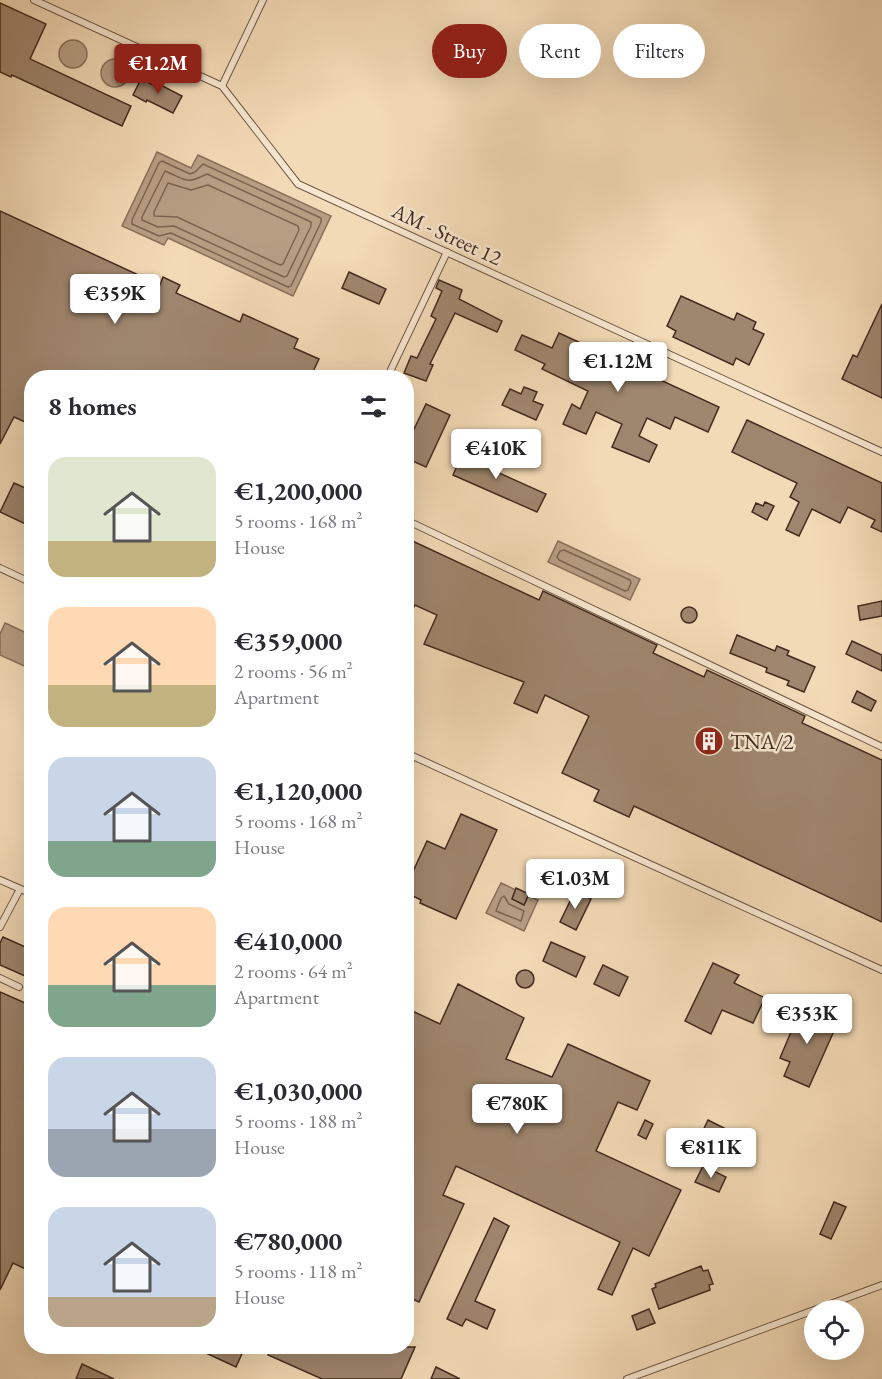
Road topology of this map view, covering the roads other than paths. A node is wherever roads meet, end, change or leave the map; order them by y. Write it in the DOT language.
graph roads {
  1 [pos="34,0"];
  2 [pos="263,0"];
  3 [pos="222,86"];
  4 [pos="447,252"];
  5 [pos="391,370"];
  6 [pos="882,452"];
  7 [pos="414,524"];
  8 [pos="0,568"];
  9 [pos="24,579"];
  10 [pos="882,747"];
  11 [pos="414,757"];
  12 [pos="0,880"];
  13 [pos="20,889"];
  14 [pos="24,891"];
  15 [pos="0,927"];
  16 [pos="882,970"];
  17 [pos="0,978"];
  18 [pos="19,987"];
  19 [pos="882,1285"];
  20 [pos="627,1379"];
  1 -- 3 [label="lane, AM - Street 12"];
  2 -- 3 [label="lane"];
  3 -- 4 [label="lane, AM - Street 12"];
  4 -- 5 [label="lane"];
  4 -- 6 [label="lane, AM - Street 12"];
  7 -- 10 [label="lane"];
  8 -- 9 [label="lane"];
  11 -- 16 [label="lane"];
  12 -- 13 [label="lane"];
  13 -- 14 [label="lane"];
  13 -- 15 [label="lane"];
  17 -- 18 [label="lane"];
  19 -- 20 [label="lane"];
}
